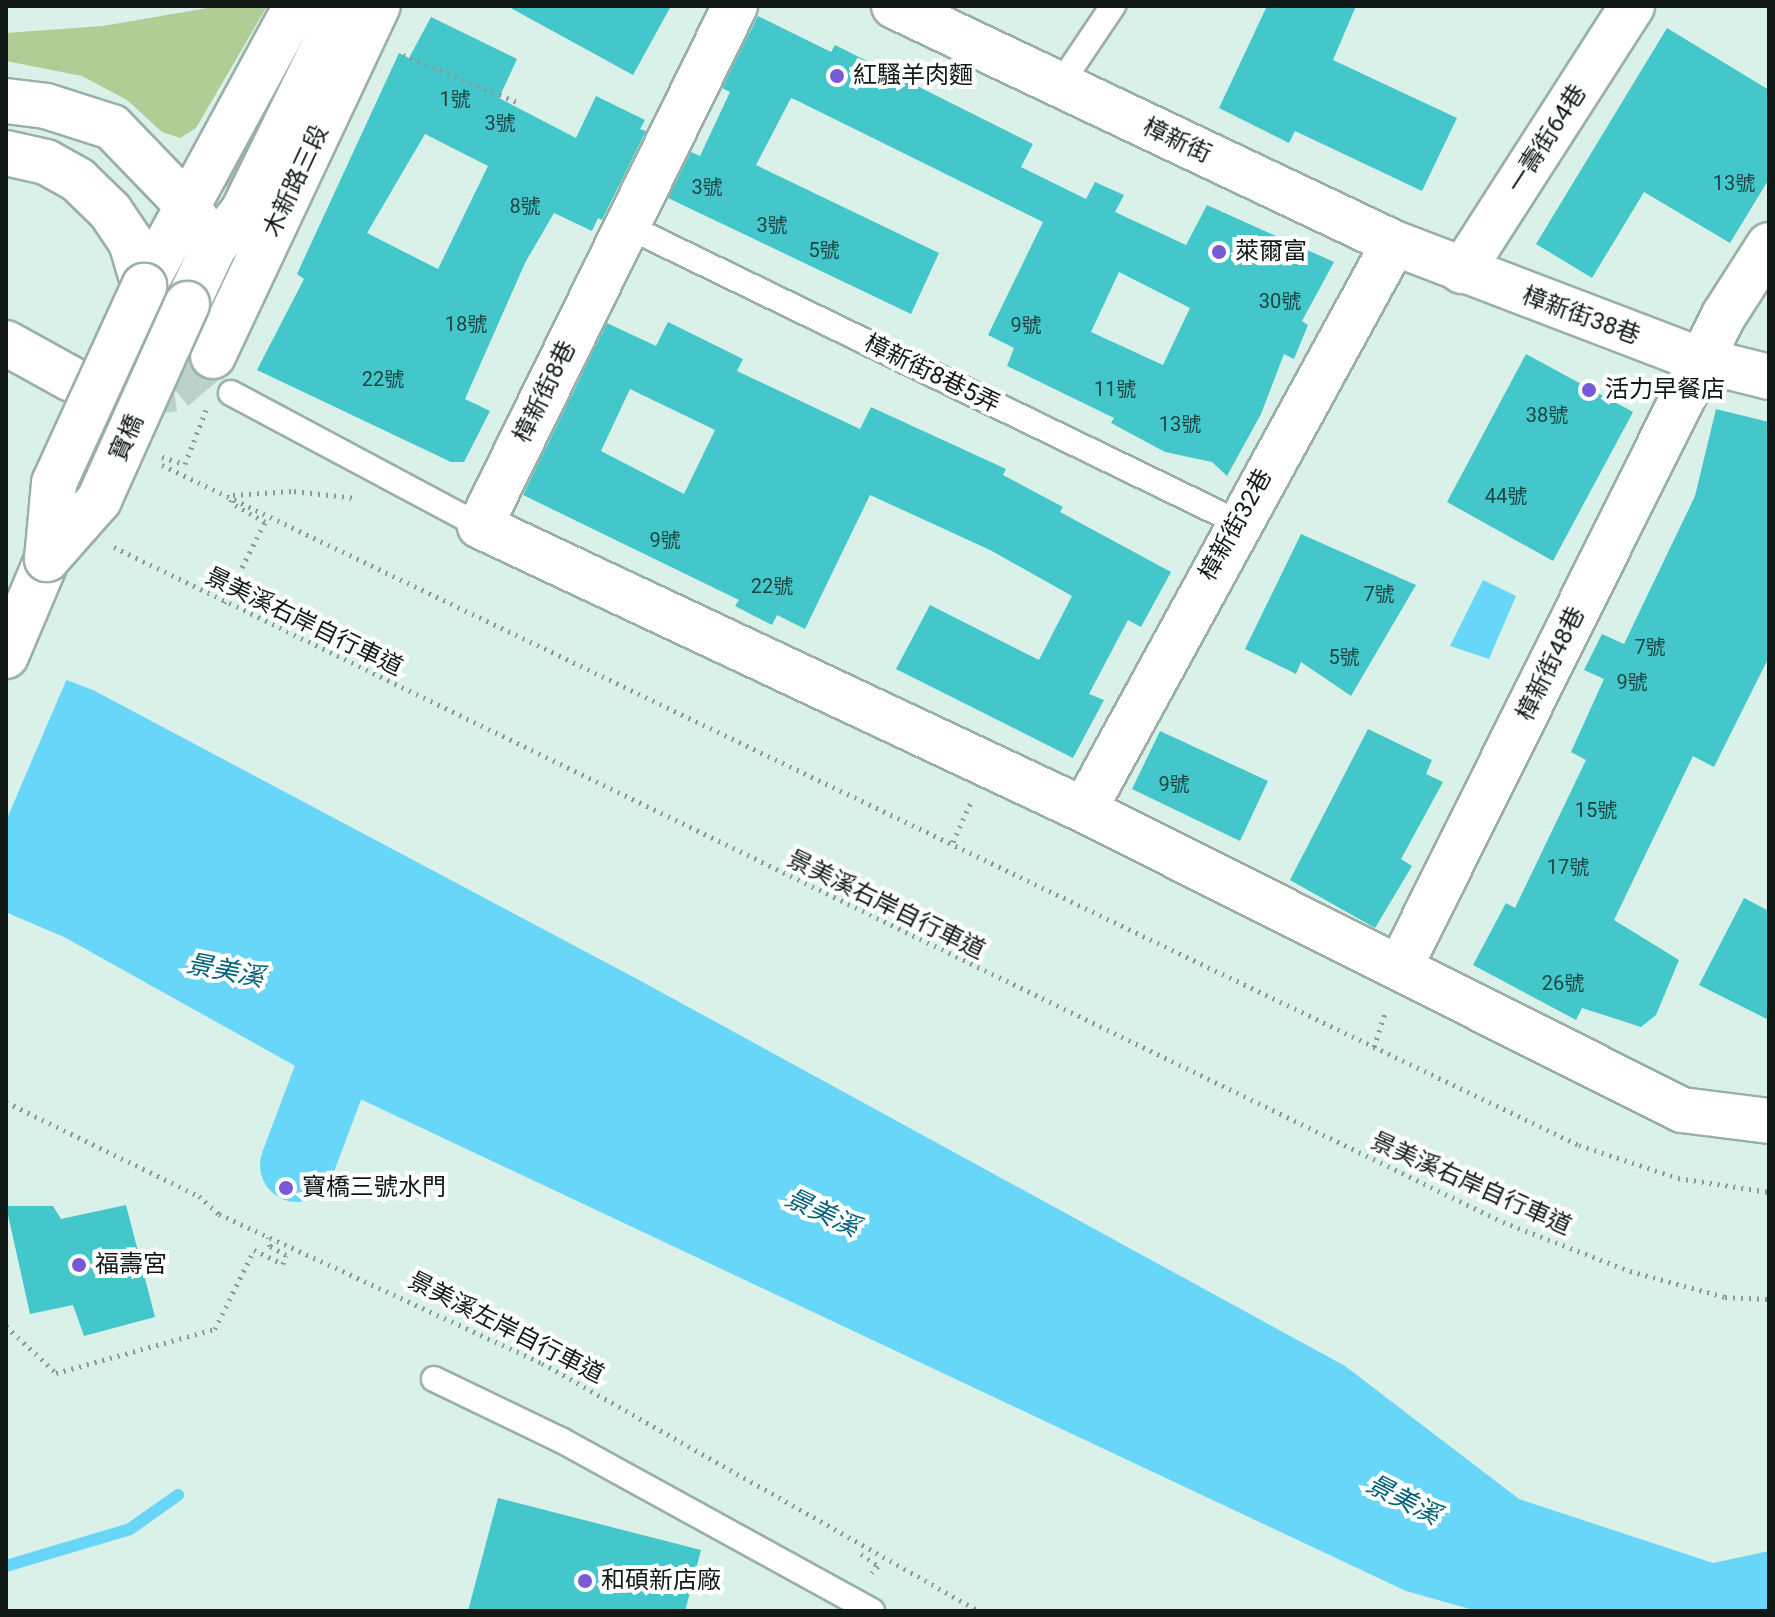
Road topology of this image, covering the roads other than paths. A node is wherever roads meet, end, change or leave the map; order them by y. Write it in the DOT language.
graph roads {
  1 [pos="296,6"];
  2 [pos="344,6"];
  3 [pos="378,6"];
  4 [pos="735,6"];
  5 [pos="894,6"];
  6 [pos="1113,6"];
  7 [pos="1632,6"];
  8 [pos="1059,86"];
  9 [pos="6,101"];
  10 [pos="6,153"];
  11 [pos="186,204"];
  12 [pos="627,226"];
  13 [pos="1394,243"];
  14 [pos="1769,245"];
  15 [pos="214,247"];
  16 [pos="1462,271"];
  17 [pos="144,286"];
  18 [pos="187,304"];
  19 [pos="6,343"];
  20 [pos="1701,360"];
  21 [pos="1769,377"];
  22 [pos="71,379"];
  23 [pos="218,384"];
  24 [pos="1237,522"];
  25 [pos="480,526"];
  26 [pos="47,559"];
  27 [pos="6,656"];
  28 [pos="1084,810"];
  29 [pos="1400,967"];
  30 [pos="1769,1121"];
  31 [pos="434,1379"];
  32 [pos="872,1611"];
  1 -- 11 [label="street"];
  2 -- 15 [label="street, 木新路三段"];
  3 -- 23 [label="street, 木新路三段"];
  4 -- 12 [label="street, 樟新街8巷"];
  5 -- 8 [label="street, 樟新街"];
  6 -- 8 [label="lane"];
  7 -- 16 [label="street, 一壽街64巷"];
  8 -- 13 [label="street, 樟新街"];
  9 -- 11 [label="street"];
  10 -- 17 [label="street"];
  11 -- 15 [label="street"];
  11 -- 17 [label="street"];
  12 -- 24 [label="lane, 樟新街8巷5弄"];
  12 -- 25 [label="street, 樟新街8巷"];
  13 -- 16 [label="street, 樟新街"];
  13 -- 24 [label="street, 樟新街32巷"];
  14 -- 20 [label="street, 樟新街48巷"];
  15 -- 18 [label="street, 木新路三段"];
  16 -- 20 [label="street, 樟新街38巷"];
  17 -- 26 [label="street, 寶橋, bridge"];
  18 -- 26 [label="street, 寶橋, bridge"];
  19 -- 22 [label="street"];
  20 -- 21 [label="street"];
  20 -- 29 [label="street, 樟新街48巷"];
  23 -- 25 [label="lane"];
  24 -- 28 [label="street, 樟新街32巷"];
  25 -- 28 [label="street"];
  26 -- 27 [label="street, 寶橋"];
  28 -- 29 [label="street"];
  29 -- 30 [label="street"];
  31 -- 32 [label="lane"];
}
